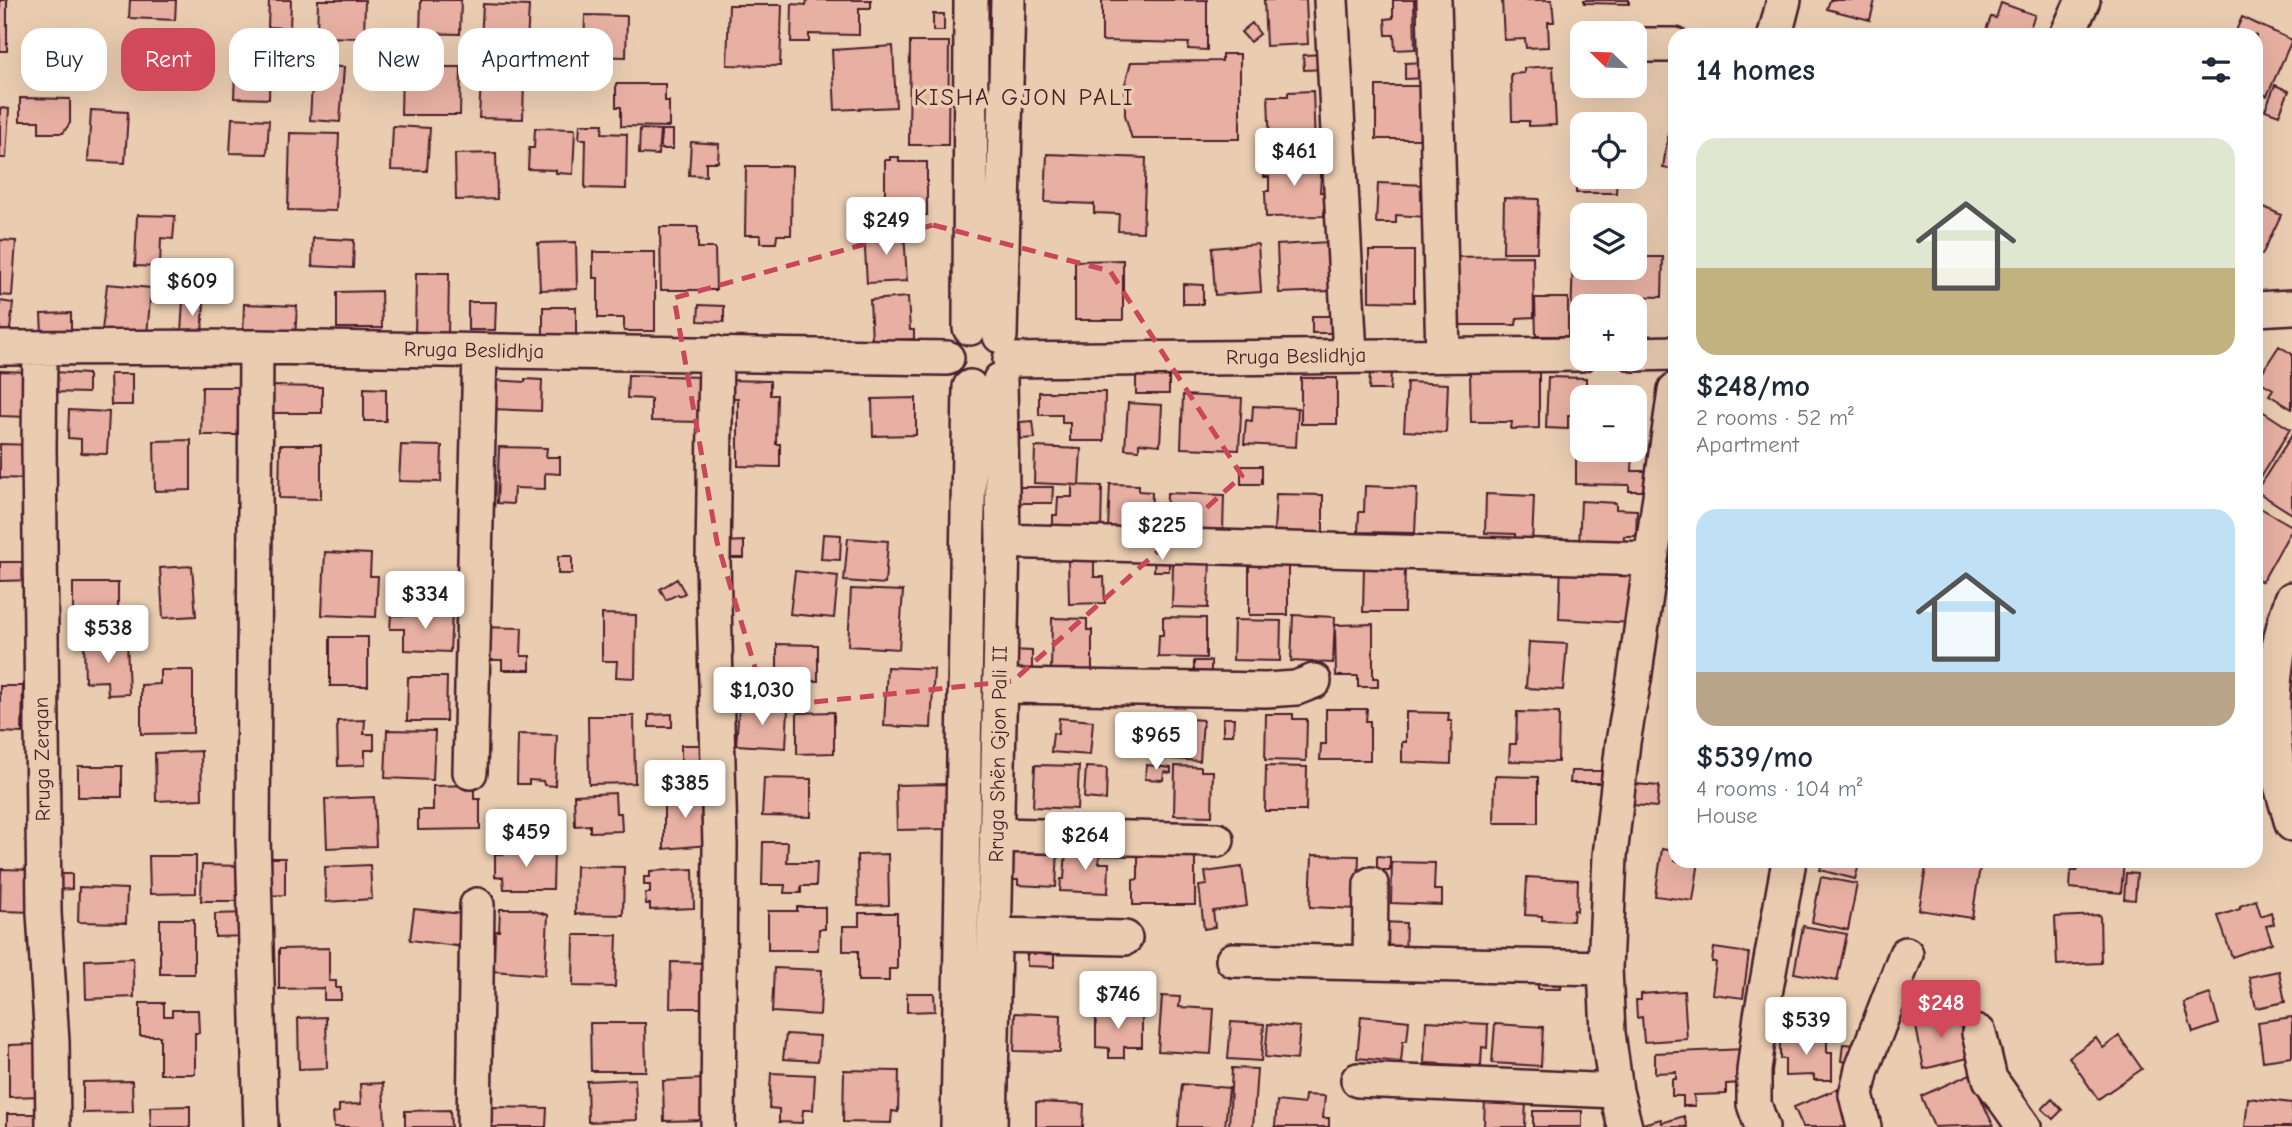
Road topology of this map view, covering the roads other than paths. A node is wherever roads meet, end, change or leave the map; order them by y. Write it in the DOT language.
graph roads {
  1 [pos="971,0"];
  2 [pos="1008,0"];
  3 [pos="1331,0"];
  4 [pos="1434,0"];
  5 [pos="1784,0"];
  6 [pos="2084,0"];
  7 [pos="1777,28"];
  8 [pos="2070,28"];
  9 [pos="1647,45"];
  10 [pos="1668,45"];
  11 [pos="2292,307"];
  12 [pos="2263,309"];
  13 [pos="257,347"];
  14 [pos="0,348"];
  15 [pos="40,348"];
  16 [pos="480,351"];
  17 [pos="716,353"];
  18 [pos="1668,353"];
  19 [pos="1570,354"];
  20 [pos="1647,354"];
  21 [pos="1350,355"];
  22 [pos="1443,355"];
  23 [pos="990,358"];
  24 [pos="1668,439"];
  25 [pos="1003,541"];
  26 [pos="1651,559"];
  27 [pos="2292,599"];
  28 [pos="1314,681"];
  29 [pos="1000,687"];
  30 [pos="470,772"];
  31 [pos="2278,808"];
  32 [pos="996,835"];
  33 [pos="1217,841"];
  34 [pos="1788,868"];
  35 [pos="1371,884"];
  36 [pos="477,905"];
  37 [pos="995,935"];
  38 [pos="1125,938"];
  39 [pos="1906,954"];
  40 [pos="1233,960"];
  41 [pos="1370,962"];
  42 [pos="1605,968"];
  43 [pos="1979,1033"];
  44 [pos="1358,1080"];
  45 [pos="1616,1091"];
  46 [pos="52,1127"];
  47 [pos="261,1127"];
  48 [pos="474,1127"];
  49 [pos="718,1127"];
  50 [pos="958,1127"];
  51 [pos="990,1127"];
  52 [pos="1625,1127"];
  53 [pos="1762,1127"];
  54 [pos="1864,1127"];
  55 [pos="2024,1127"];
  1 -- 23 [label="street, Rruga Shën Gjon Pali II"];
  2 -- 23 [label="street, Rruga Shën Gjon Pali II"];
  3 -- 21 [label="street"];
  4 -- 22 [label="street"];
  5 -- 7 [label="street"];
  6 -- 8 [label="street"];
  9 -- 10 [label="street"];
  11 -- 12 [label="street"];
  13 -- 15 [label="street, Rruga Beslidhja"];
  13 -- 16 [label="street, Rruga Beslidhja"];
  13 -- 47 [label="street"];
  14 -- 15 [label="street, Rruga Beslidhja"];
  15 -- 46 [label="street, Rruga Zerqan"];
  16 -- 17 [label="street, Rruga Beslidhja"];
  16 -- 30 [label="street"];
  17 -- 23 [label="street, Rruga Beslidhja"];
  17 -- 49 [label="street"];
  18 -- 20 [label="street"];
  19 -- 22 [label="street, Rruga Beslidhja"];
  21 -- 22 [label="street, Rruga Beslidhja"];
  21 -- 23 [label="street, Rruga Beslidhja"];
  23 -- 25 [label="street, Rruga Shën Gjon Pali II"];
  23 -- 50 [label="street, Rruga Shën Gjon Pali II"];
  24 -- 26 [label="street"];
  25 -- 26 [label="street"];
  25 -- 29 [label="street, Rruga Shën Gjon Pali II"];
  26 -- 42 [label="street"];
  27 -- 31 [label="street"];
  28 -- 29 [label="street"];
  29 -- 32 [label="street, Rruga Shën Gjon Pali II"];
  32 -- 33 [label="street"];
  32 -- 37 [label="street, Rruga Shën Gjon Pali II"];
  34 -- 53 [label="street"];
  35 -- 41 [label="street"];
  36 -- 48 [label="street"];
  37 -- 38 [label="street"];
  37 -- 51 [label="street, Rruga Shën Gjon Pali II"];
  39 -- 54 [label="street"];
  40 -- 41 [label="street"];
  41 -- 42 [label="street"];
  42 -- 45 [label="street"];
  43 -- 55 [label="street"];
  44 -- 45 [label="street"];
  45 -- 52 [label="street"];
}
